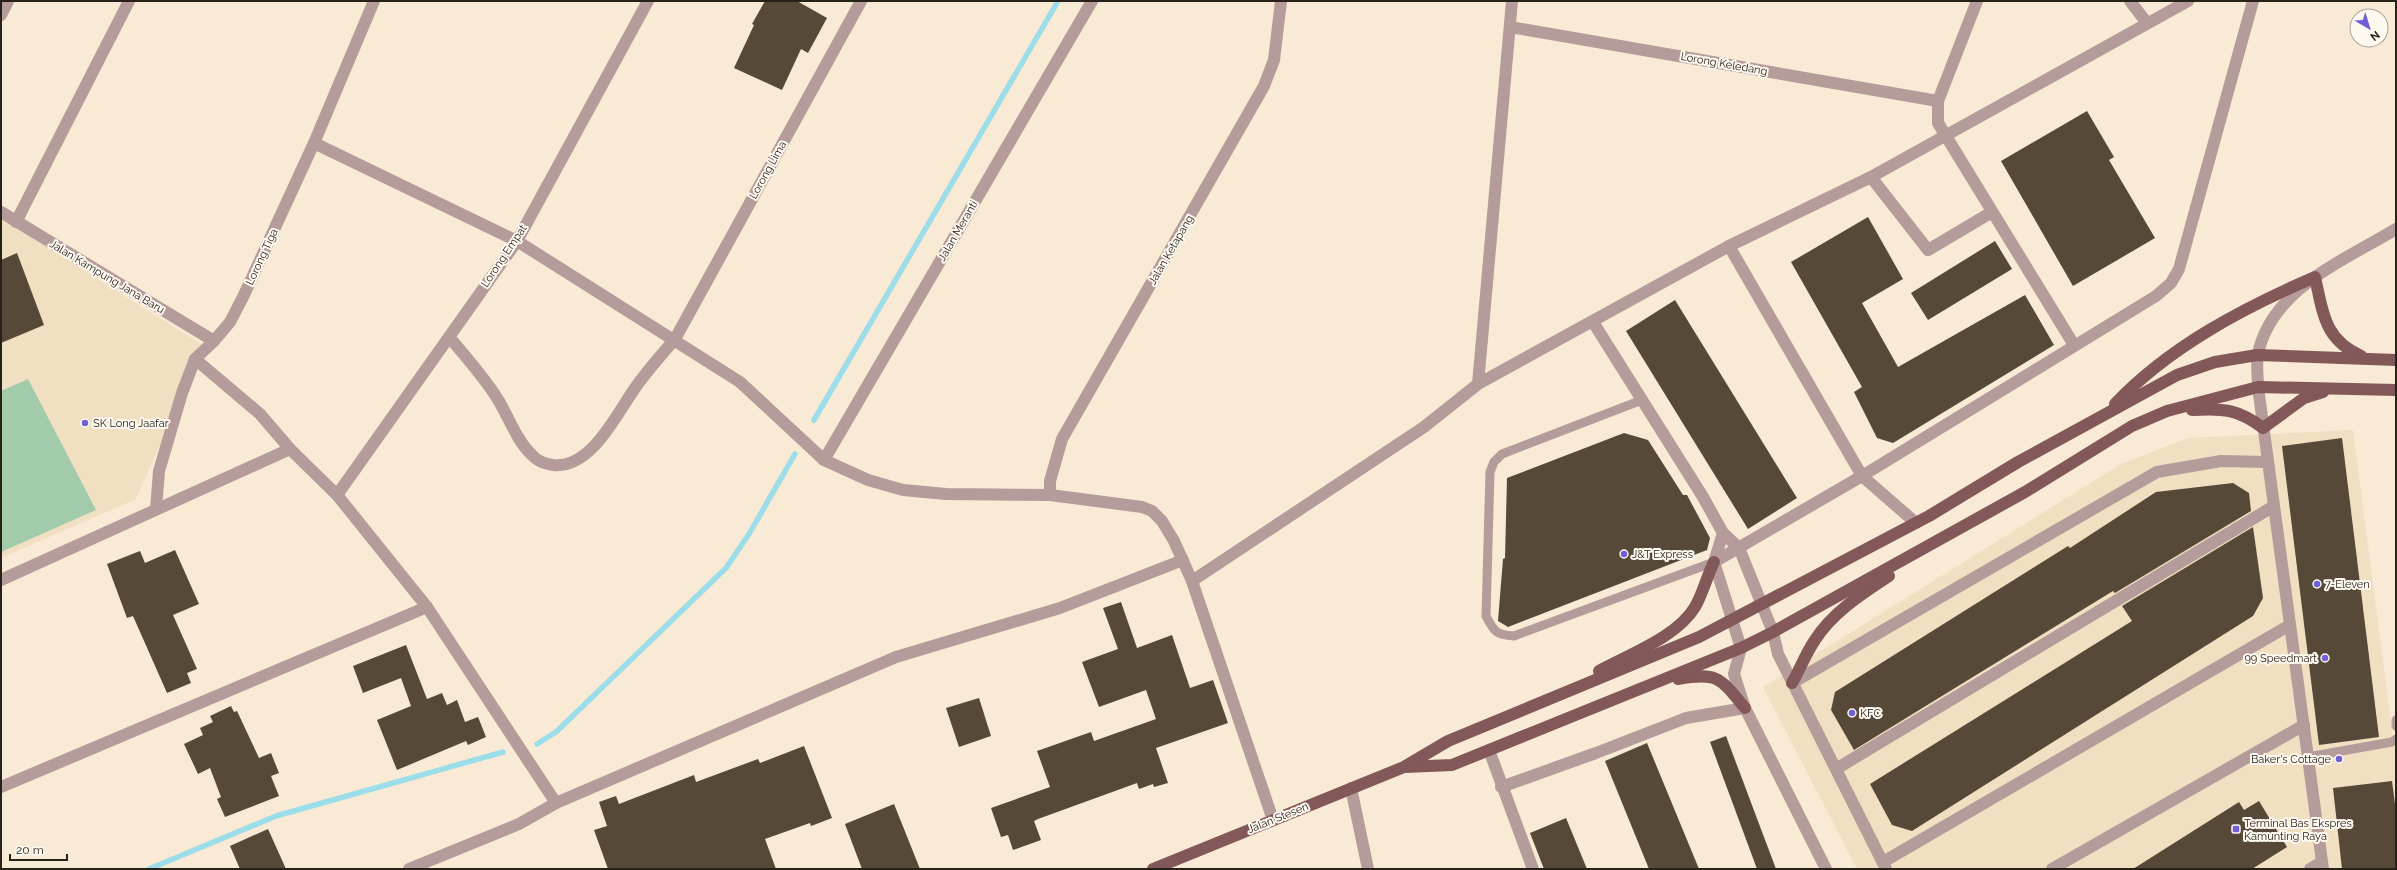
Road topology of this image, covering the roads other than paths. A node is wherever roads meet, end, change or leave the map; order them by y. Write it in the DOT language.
graph roads {
  1 [pos="8,1"];
  2 [pos="129,1"];
  3 [pos="374,1"];
  4 [pos="648,1"];
  5 [pos="861,1"];
  6 [pos="1092,1"];
  7 [pos="1281,1"];
  8 [pos="1512,1"];
  9 [pos="1977,1"];
  10 [pos="2130,1"];
  11 [pos="2188,1"];
  12 [pos="2253,1"];
  13 [pos="1,14"];
  14 [pos="2147,23"];
  15 [pos="1510,27"];
  16 [pos="1938,101"];
  17 [pos="1946,136"];
  18 [pos="314,143"];
  19 [pos="1872,177"];
  20 [pos="1,212"];
  21 [pos="1992,212"];
  22 [pos="16,222"];
  23 [pos="2396,230"];
  24 [pos="517,241"];
  25 [pos="1729,246"];
  26 [pos="2315,277"];
  27 [pos="1593,322"];
  28 [pos="449,337"];
  29 [pos="675,339"];
  30 [pos="214,341"];
  31 [pos="2074,345"];
  32 [pos="2257,355"];
  33 [pos="2366,358"];
  34 [pos="195,359"];
  35 [pos="2396,360"];
  36 [pos="1478,384"];
  37 [pos="2258,387"];
  38 [pos="2332,389"];
  39 [pos="2396,390"];
  40 [pos="1642,400"];
  41 [pos="2167,411"];
  42 [pos="2105,415"];
  43 [pos="2263,428"];
  44 [pos="290,449"];
  45 [pos="824,460"];
  46 [pos="2268,462"];
  47 [pos="1862,476"];
  48 [pos="337,495"];
  49 [pos="1050,495"];
  50 [pos="2274,506"];
  51 [pos="156,508"];
  52 [pos="1916,523"];
  53 [pos="1965,525"];
  54 [pos="1723,534"];
  55 [pos="1739,548"];
  56 [pos="1183,560"];
  57 [pos="1714,562"];
  58 [pos="1,580"];
  59 [pos="1192,582"];
  60 [pos="1762,604"];
  61 [pos="427,607"];
  62 [pos="1730,620"];
  63 [pos="2290,625"];
  64 [pos="1773,632"];
  65 [pos="1741,648"];
  66 [pos="1657,683"];
  67 [pos="1792,683"];
  68 [pos="1547,699"];
  69 [pos="1745,708"];
  70 [pos="2396,720"];
  71 [pos="2304,725"];
  72 [pos="2396,726"];
  73 [pos="2396,739"];
  74 [pos="1489,750"];
  75 [pos="2308,757"];
  76 [pos="1404,767"];
  77 [pos="1836,769"];
  78 [pos="1,787"];
  79 [pos="1501,787"];
  80 [pos="1351,788"];
  81 [pos="556,803"];
  82 [pos="1272,820"];
  83 [pos="2323,865"];
  84 [pos="1885,866"];
  85 [pos="1159,868"];
  86 [pos="409,869"];
  87 [pos="1368,869"];
  88 [pos="1533,869"];
  89 [pos="1826,869"];
  90 [pos="2052,869"];
  91 [pos="2310,869"];
  1 -- 13 [label="street"];
  2 -- 22 [label="street"];
  3 -- 18 [label="street, Lorong Tiga"];
  4 -- 24 [label="street, Lorong Empat"];
  5 -- 29 [label="street, Lorong Lima"];
  6 -- 45 [label="street, Jalan Meranti"];
  7 -- 49 [label="street, Jalan Ketapang"];
  8 -- 15 [label="street"];
  9 -- 16 [label="street"];
  10 -- 14 [label="street"];
  11 -- 14 [label="street"];
  12 -- 31 [label="street"];
  14 -- 17 [label="street"];
  15 -- 16 [label="street, Lorong Keledang"];
  15 -- 36 [label="street"];
  16 -- 17 [label="street"];
  17 -- 19 [label="street"];
  17 -- 21 [label="street"];
  18 -- 24 [label="street"];
  18 -- 30 [label="street, Lorong Tiga"];
  19 -- 21 [label="street"];
  19 -- 25 [label="street"];
  20 -- 22 [label="street, Jalan Kampung Jana Baru"];
  21 -- 31 [label="street"];
  22 -- 30 [label="street, Jalan Kampung Jana Baru"];
  23 -- 26 [label="street"];
  24 -- 28 [label="street, Lorong Empat"];
  24 -- 29 [label="street"];
  25 -- 27 [label="street"];
  25 -- 47 [label="street"];
  26 -- 32 [label="street"];
  26 -- 33 [label="main road"];
  26 -- 42 [label="main road"];
  27 -- 36 [label="street"];
  27 -- 40 [label="street"];
  28 -- 29 [label="street, Lorong Lima"];
  28 -- 48 [label="street, Lorong Empat"];
  29 -- 45 [label="street"];
  30 -- 34 [label="street, Lorong Tiga"];
  31 -- 47 [label="street"];
  32 -- 33 [label="main road"];
  32 -- 37 [label="street"];
  32 -- 42 [label="main road"];
  33 -- 35 [label="main road"];
  34 -- 44 [label="street"];
  34 -- 51 [label="street, Lorong Tiga"];
  36 -- 59 [label="street"];
  37 -- 38 [label="main road"];
  37 -- 41 [label="main road"];
  37 -- 43 [label="street"];
  38 -- 39 [label="main road"];
  38 -- 43 [label="main road"];
  40 -- 54 [label="street"];
  40 -- 57 [label="lane"];
  41 -- 43 [label="main road"];
  41 -- 53 [label="main road"];
  42 -- 52 [label="main road"];
  43 -- 46 [label="street"];
  44 -- 48 [label="street"];
  44 -- 51 [label="street"];
  45 -- 49 [label="street"];
  46 -- 50 [label="street"];
  46 -- 67 [label="street"];
  47 -- 52 [label="street"];
  47 -- 55 [label="street"];
  48 -- 61 [label="street"];
  49 -- 56 [label="street"];
  50 -- 63 [label="street"];
  50 -- 77 [label="street"];
  51 -- 58 [label="street"];
  52 -- 60 [label="main road"];
  53 -- 64 [label="main road"];
  53 -- 67 [label="main road"];
  54 -- 55 [label="street"];
  54 -- 57 [label="street"];
  55 -- 57 [label="street"];
  55 -- 60 [label="street"];
  56 -- 59 [label="street"];
  56 -- 81 [label="street"];
  57 -- 62 [label="street"];
  57 -- 68 [label="main road"];
  59 -- 82 [label="street"];
  60 -- 62 [label="main road"];
  60 -- 64 [label="street"];
  61 -- 78 [label="street"];
  61 -- 81 [label="street"];
  62 -- 65 [label="street"];
  62 -- 68 [label="main road"];
  63 -- 71 [label="street"];
  63 -- 84 [label="street"];
  64 -- 65 [label="main road"];
  64 -- 67 [label="street"];
  65 -- 66 [label="main road"];
  65 -- 69 [label="street"];
  66 -- 69 [label="main road"];
  66 -- 74 [label="main road"];
  67 -- 77 [label="street"];
  68 -- 76 [label="main road"];
  69 -- 79 [label="street"];
  69 -- 89 [label="street"];
  70 -- 72 [label="lane"];
  71 -- 75 [label="street"];
  71 -- 90 [label="street"];
  73 -- 75 [label="lane"];
  74 -- 76 [label="main road"];
  74 -- 79 [label="street"];
  75 -- 83 [label="street"];
  76 -- 80 [label="main road, Jalan Stesen"];
  77 -- 84 [label="street"];
  79 -- 88 [label="street"];
  80 -- 82 [label="main road, Jalan Stesen"];
  80 -- 87 [label="street"];
  81 -- 86 [label="street"];
  82 -- 85 [label="main road, Jalan Stesen"];
  83 -- 91 [label="street"];
}
